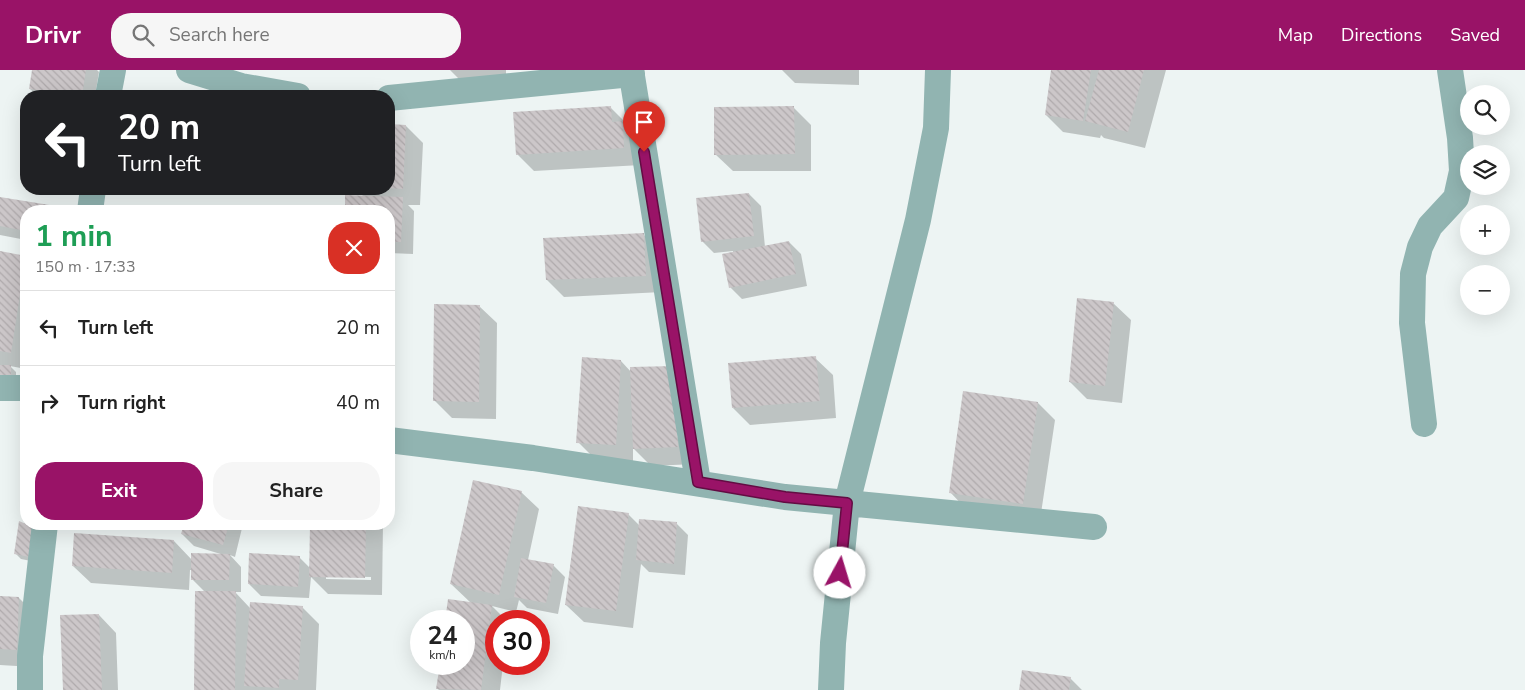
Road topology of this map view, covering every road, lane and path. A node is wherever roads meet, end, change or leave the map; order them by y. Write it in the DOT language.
graph roads {
  1 [pos="112,70"];
  2 [pos="190,70"];
  3 [pos="938,70"];
  4 [pos="1450,70"];
  5 [pos="632,72"];
  6 [pos="109,90"];
  7 [pos="264,90"];
  8 [pos="395,97"];
  9 [pos="0,388"];
  10 [pos="20,388"];
  11 [pos="1424,424"];
  12 [pos="395,441"];
  13 [pos="698,482"];
  14 [pos="847,503"];
  15 [pos="1094,527"];
  16 [pos="44,530"];
  17 [pos="30,690"];
  18 [pos="830,690"];
  1 -- 6 [label="street"];
  2 -- 7 [label="street"];
  3 -- 14 [label="street"];
  4 -- 11 [label="street"];
  5 -- 8 [label="street"];
  5 -- 13 [label="street"];
  9 -- 10 [label="street"];
  12 -- 13 [label="street"];
  13 -- 14 [label="street"];
  14 -- 15 [label="street"];
  14 -- 18 [label="street"];
  16 -- 17 [label="street"];
}
